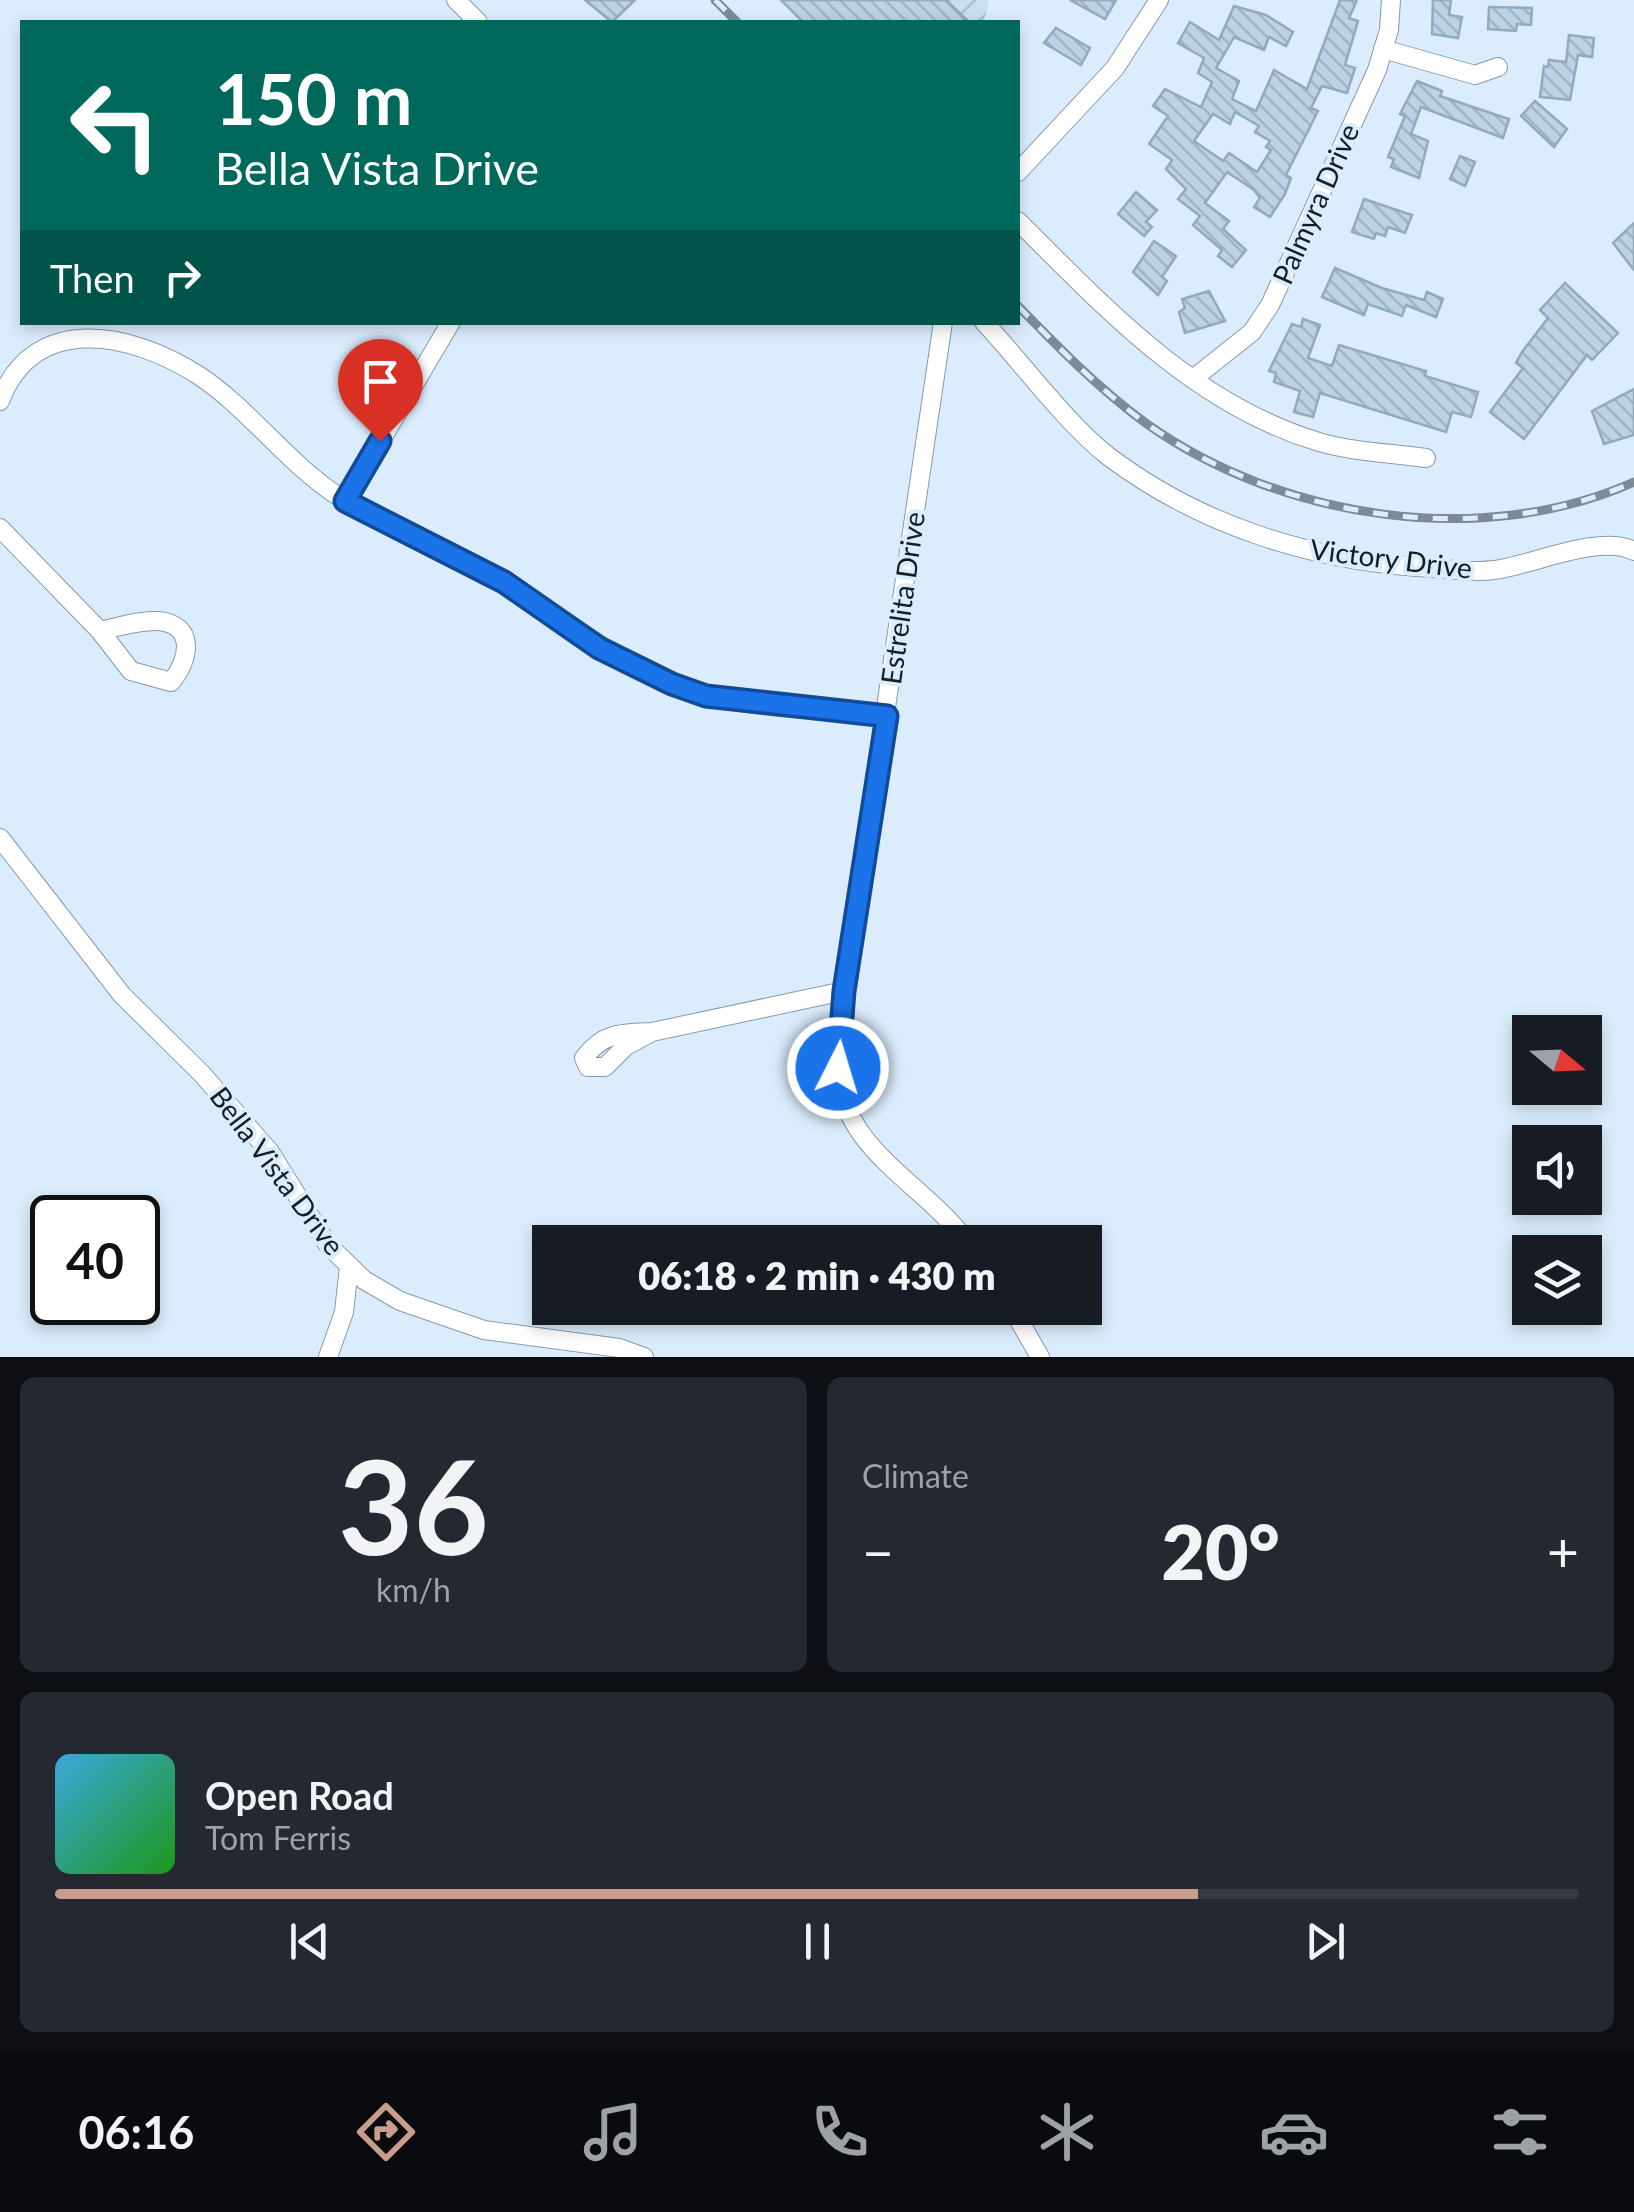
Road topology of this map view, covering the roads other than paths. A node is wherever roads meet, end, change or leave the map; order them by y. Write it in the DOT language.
graph roads {
  1 [pos="456,0"];
  2 [pos="1158,0"];
  3 [pos="1390,0"];
  4 [pos="476,20"];
  5 [pos="1383,49"];
  6 [pos="1498,67"];
  7 [pos="1020,170"];
  8 [pos="1020,223"];
  9 [pos="449,325"];
  10 [pos="943,325"];
  11 [pos="987,325"];
  12 [pos="1193,380"];
  13 [pos="0,401"];
  14 [pos="1426,458"];
  15 [pos="345,501"];
  16 [pos="0,528"];
  17 [pos="1634,550"];
  18 [pos="100,631"];
  19 [pos="887,716"];
  20 [pos="0,838"];
  21 [pos="844,991"];
  22 [pos="652,1032"];
  23 [pos="950,1225"];
  24 [pos="349,1266"];
  25 [pos="1022,1325"];
  26 [pos="328,1357"];
  27 [pos="644,1357"];
  28 [pos="1040,1357"];
  1 -- 4 [label="street"];
  2 -- 7 [label="street"];
  3 -- 5 [label="street, Palmyra Drive"];
  5 -- 6 [label="street"];
  5 -- 12 [label="street, Palmyra Drive"];
  8 -- 12 [label="street"];
  9 -- 15 [label="street"];
  10 -- 19 [label="street, Estrelita Drive"];
  11 -- 17 [label="street, Victory Drive"];
  12 -- 14 [label="street"];
  13 -- 15 [label="street"];
  15 -- 19 [label="street"];
  16 -- 18 [label="street"];
  18 -- 18 [label="street"];
  19 -- 21 [label="street, Estrelita Drive"];
  20 -- 24 [label="street, Bella Vista Drive"];
  21 -- 22 [label="street"];
  21 -- 23 [label="street, Estrelita Drive"];
  24 -- 26 [label="street"];
  24 -- 27 [label="street, Bella Vista Drive"];
  25 -- 28 [label="street"];
}
